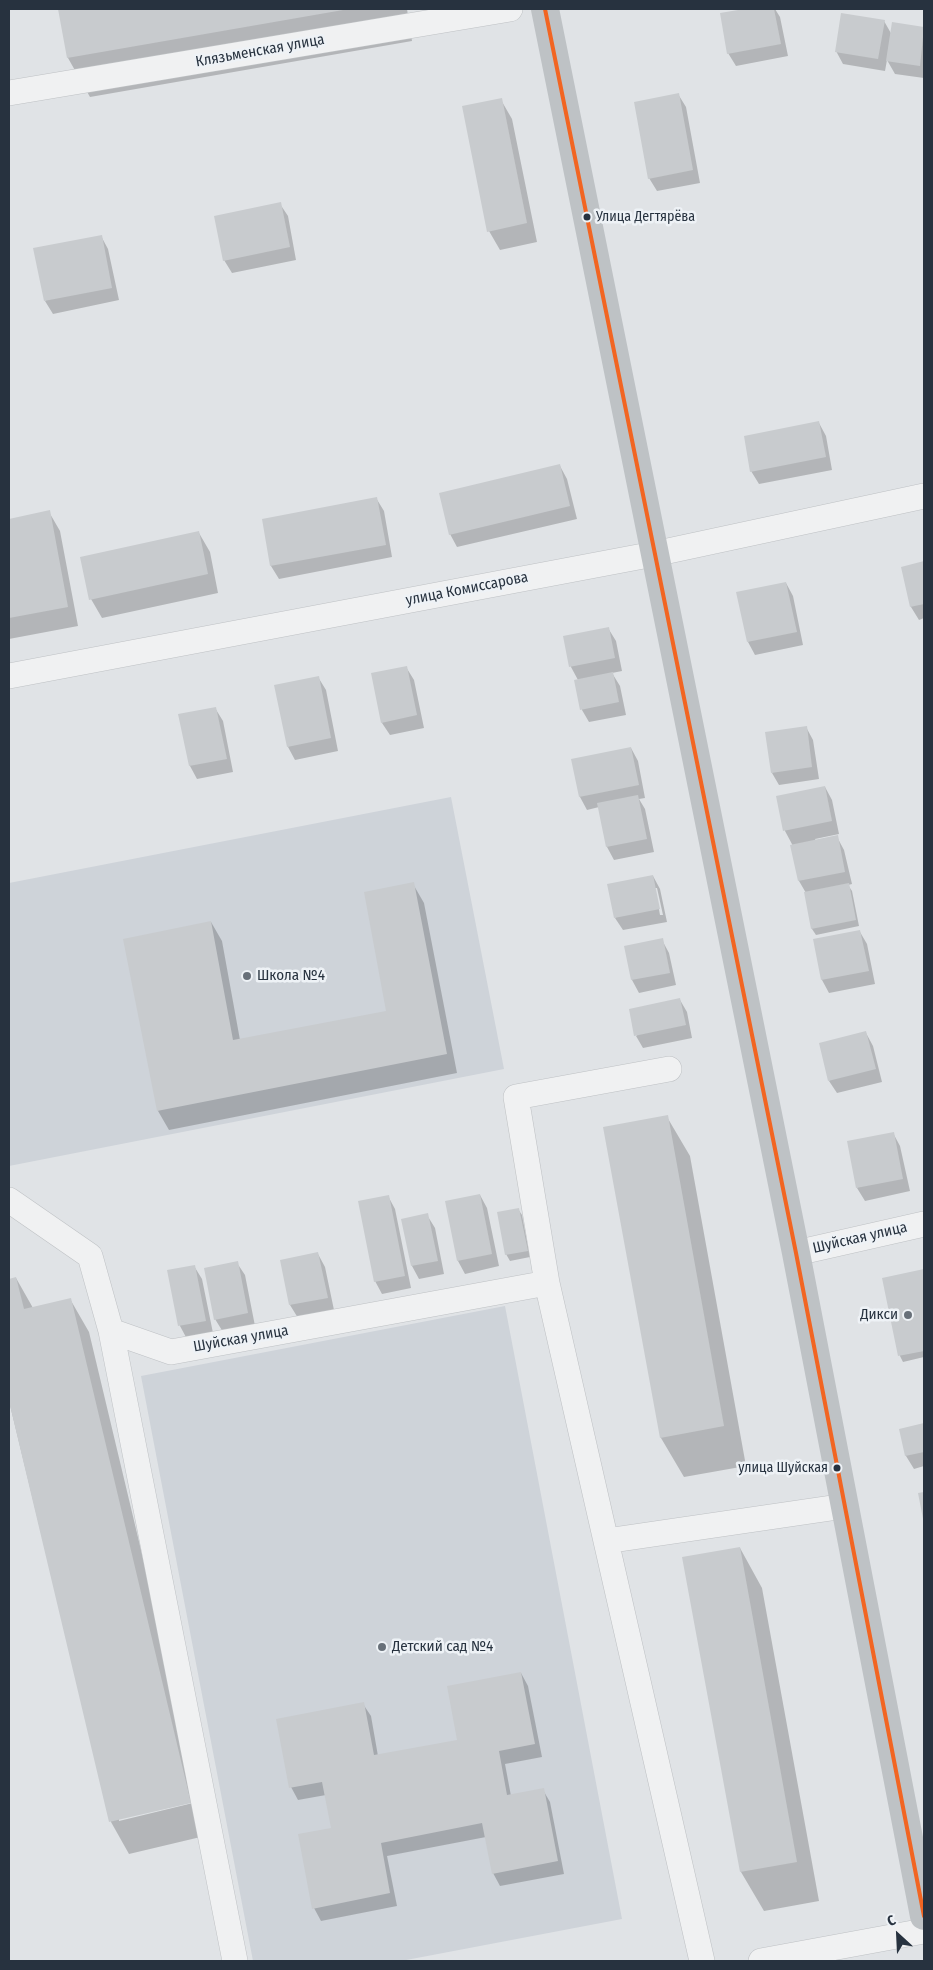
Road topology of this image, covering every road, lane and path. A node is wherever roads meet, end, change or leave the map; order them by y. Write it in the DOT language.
graph roads {
  1 [pos="510,9"];
  2 [pos="545,9"];
  3 [pos="9,93"];
  4 [pos="924,496"];
  5 [pos="654,554"];
  6 [pos="9,676"];
  7 [pos="669,1069"];
  8 [pos="9,1200"];
  9 [pos="924,1224"];
  10 [pos="796,1252"];
  11 [pos="547,1283"];
  12 [pos="111,1331"];
  13 [pos="845,1506"];
  14 [pos="606,1542"];
  15 [pos="924,1916"];
  16 [pos="924,1931"];
  17 [pos="235,1961"];
  18 [pos="702,1961"];
  19 [pos="761,1961"];
  1 -- 3 [label="street, Клязьменская улица"];
  2 -- 5 [label="main road"];
  4 -- 5 [label="street, улица Комиссарова"];
  5 -- 6 [label="street, улица Комиссарова"];
  5 -- 10 [label="main road"];
  7 -- 11 [label="street"];
  8 -- 12 [label="street"];
  9 -- 10 [label="street, Шуйская улица"];
  10 -- 13 [label="main road"];
  11 -- 12 [label="street, Шуйская улица"];
  11 -- 14 [label="street"];
  12 -- 17 [label="street"];
  13 -- 14 [label="street"];
  13 -- 15 [label="main road"];
  14 -- 18 [label="street"];
  16 -- 19 [label="street"];
}
